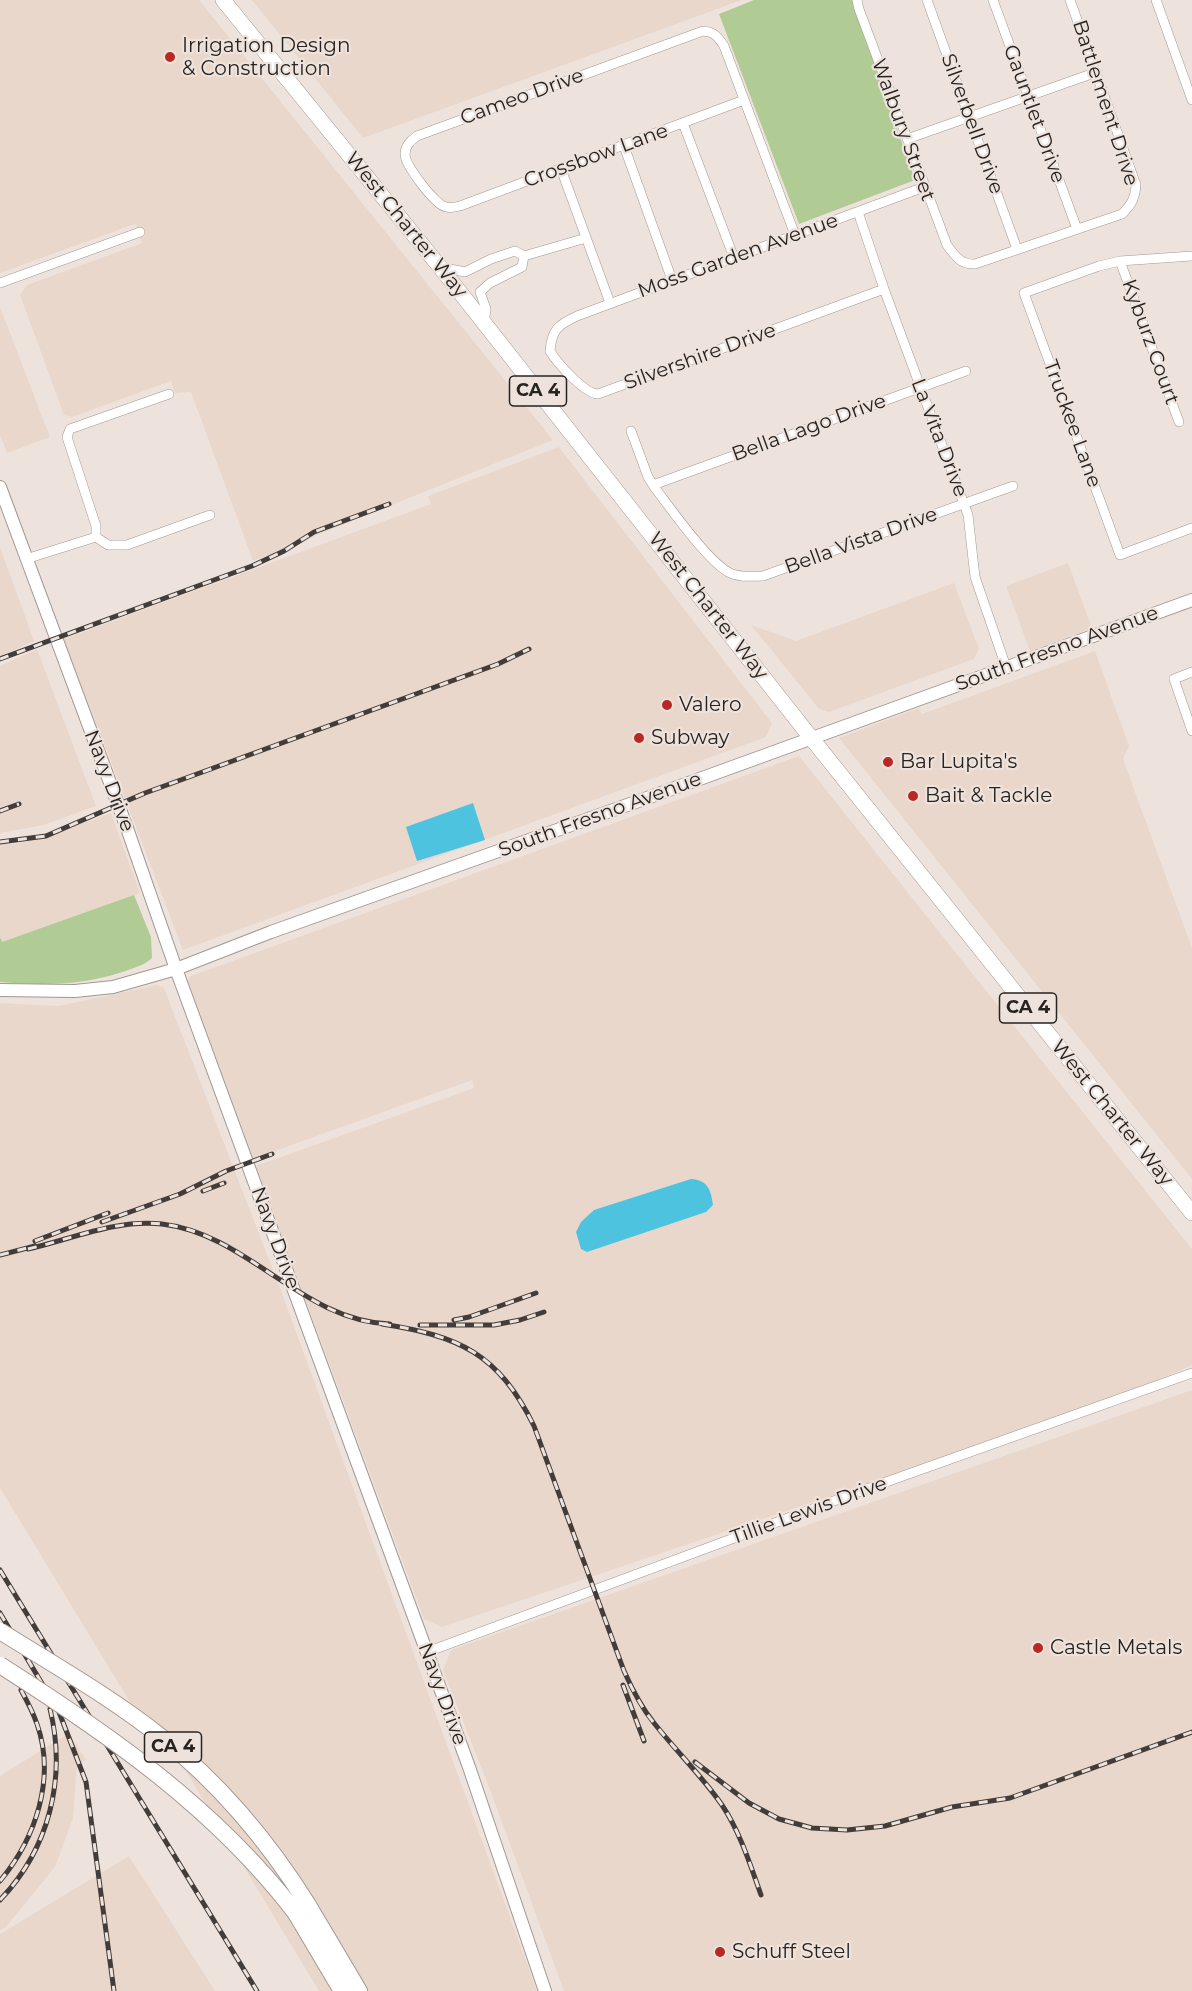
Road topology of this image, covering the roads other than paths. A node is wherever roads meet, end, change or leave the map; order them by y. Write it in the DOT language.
graph roads {
  1 [pos="223,0"];
  2 [pos="857,0"];
  3 [pos="927,0"];
  4 [pos="993,0"];
  5 [pos="1070,0"];
  6 [pos="1155,0"];
  7 [pos="1096,72"];
  8 [pos="1027,96"];
  9 [pos="744,100"];
  10 [pos="1192,100"];
  11 [pos="971,118"];
  12 [pos="683,123"];
  13 [pos="907,139"];
  14 [pos="624,146"];
  15 [pos="561,169"];
  16 [pos="924,187"];
  17 [pos="447,208"];
  18 [pos="858,212"];
  19 [pos="1077,229"];
  20 [pos="140,232"];
  21 [pos="795,235"];
  22 [pos="586,238"];
  23 [pos="1017,249"];
  24 [pos="524,256"];
  25 [pos="1192,256"];
  26 [pos="734,258"];
  27 [pos="1120,261"];
  28 [pos="440,267"];
  29 [pos="672,280"];
  30 [pos="0,283"];
  31 [pos="884,289"];
  32 [pos="610,303"];
  33 [pos="484,323"];
  34 [pos="554,331"];
  35 [pos="966,371"];
  36 [pos="920,388"];
  37 [pos="169,394"];
  38 [pos="1179,422"];
  39 [pos="631,431"];
  40 [pos="653,485"];
  41 [pos="1013,486"];
  42 [pos="0,487"];
  43 [pos="964,504"];
  44 [pos="210,515"];
  45 [pos="1192,528"];
  46 [pos="96,537"];
  47 [pos="26,559"];
  48 [pos="1192,600"];
  49 [pos="1006,667"];
  50 [pos="1192,672"];
  51 [pos="1192,731"];
  52 [pos="812,739"];
  53 [pos="176,969"];
  54 [pos="0,990"];
  55 [pos="1192,1213"];
  56 [pos="1192,1373"];
  57 [pos="0,1631"];
  58 [pos="427,1653"];
  59 [pos="0,1665"];
  60 [pos="302,1908"];
  61 [pos="342,1991"];
  62 [pos="359,1991"];
  63 [pos="545,1991"];
  1 -- 28 [label="highway, West Charter Way / CA 4"];
  2 -- 13 [label="street, Walbury Street"];
  3 -- 11 [label="street, Silverbell Drive"];
  4 -- 8 [label="street, Gauntlet Drive"];
  5 -- 7 [label="street, Battlement Drive"];
  6 -- 10 [label="street"];
  7 -- 8 [label="street"];
  7 -- 19 [label="street, Battlement Drive"];
  8 -- 11 [label="street"];
  8 -- 19 [label="street, Gauntlet Drive"];
  9 -- 12 [label="street, Crossbow Lane"];
  9 -- 17 [label="street, Cameo Drive"];
  9 -- 21 [label="street"];
  11 -- 13 [label="street"];
  11 -- 23 [label="street, Silverbell Drive"];
  12 -- 14 [label="street, Crossbow Lane"];
  12 -- 26 [label="street"];
  13 -- 16 [label="street, Walbury Street"];
  14 -- 15 [label="street, Crossbow Lane"];
  14 -- 29 [label="street"];
  15 -- 17 [label="street, Crossbow Lane"];
  15 -- 22 [label="street"];
  16 -- 18 [label="street, Moss Garden Avenue"];
  16 -- 23 [label="street, Walbury Street"];
  18 -- 21 [label="street, Moss Garden Avenue"];
  18 -- 31 [label="street, La Vita Drive"];
  19 -- 23 [label="street"];
  20 -- 30 [label="street"];
  21 -- 26 [label="street, Moss Garden Avenue"];
  22 -- 24 [label="street"];
  22 -- 32 [label="street"];
  24 -- 28 [label="street"];
  24 -- 33 [label="street"];
  25 -- 27 [label="street"];
  26 -- 29 [label="street, Moss Garden Avenue"];
  27 -- 38 [label="street, Kyburz Court"];
  27 -- 45 [label="street, Truckee Lane"];
  28 -- 33 [label="highway, West Charter Way / CA 4"];
  29 -- 32 [label="street, Moss Garden Avenue"];
  31 -- 34 [label="street, Silvershire Drive"];
  31 -- 36 [label="street, La Vita Drive"];
  32 -- 34 [label="street, Moss Garden Avenue"];
  33 -- 52 [label="highway, West Charter Way / CA 4"];
  35 -- 36 [label="street, Bella Lago Drive"];
  36 -- 40 [label="street, Bella Lago Drive"];
  36 -- 43 [label="street, La Vita Drive"];
  37 -- 46 [label="street"];
  39 -- 40 [label="street"];
  40 -- 43 [label="street, Bella Vista Drive"];
  41 -- 43 [label="street, Bella Vista Drive"];
  42 -- 47 [label="street, Navy Drive"];
  43 -- 49 [label="street, La Vita Drive"];
  44 -- 46 [label="street"];
  46 -- 47 [label="street"];
  47 -- 53 [label="street, Navy Drive"];
  48 -- 49 [label="street, South Fresno Avenue"];
  49 -- 52 [label="street, South Fresno Avenue"];
  50 -- 51 [label="street"];
  52 -- 53 [label="street, South Fresno Avenue"];
  52 -- 55 [label="highway, West Charter Way / CA 4"];
  53 -- 54 [label="street, South Fresno Avenue"];
  53 -- 58 [label="street, Navy Drive"];
  56 -- 58 [label="street, Tillie Lewis Drive"];
  57 -- 60 [label="highway, CA 4, bridge"];
  58 -- 63 [label="street, Navy Drive"];
  59 -- 60 [label="highway, CA 4, bridge"];
  60 -- 61 [label="highway, CA 4"];
  60 -- 62 [label="highway, CA 4"];
}
